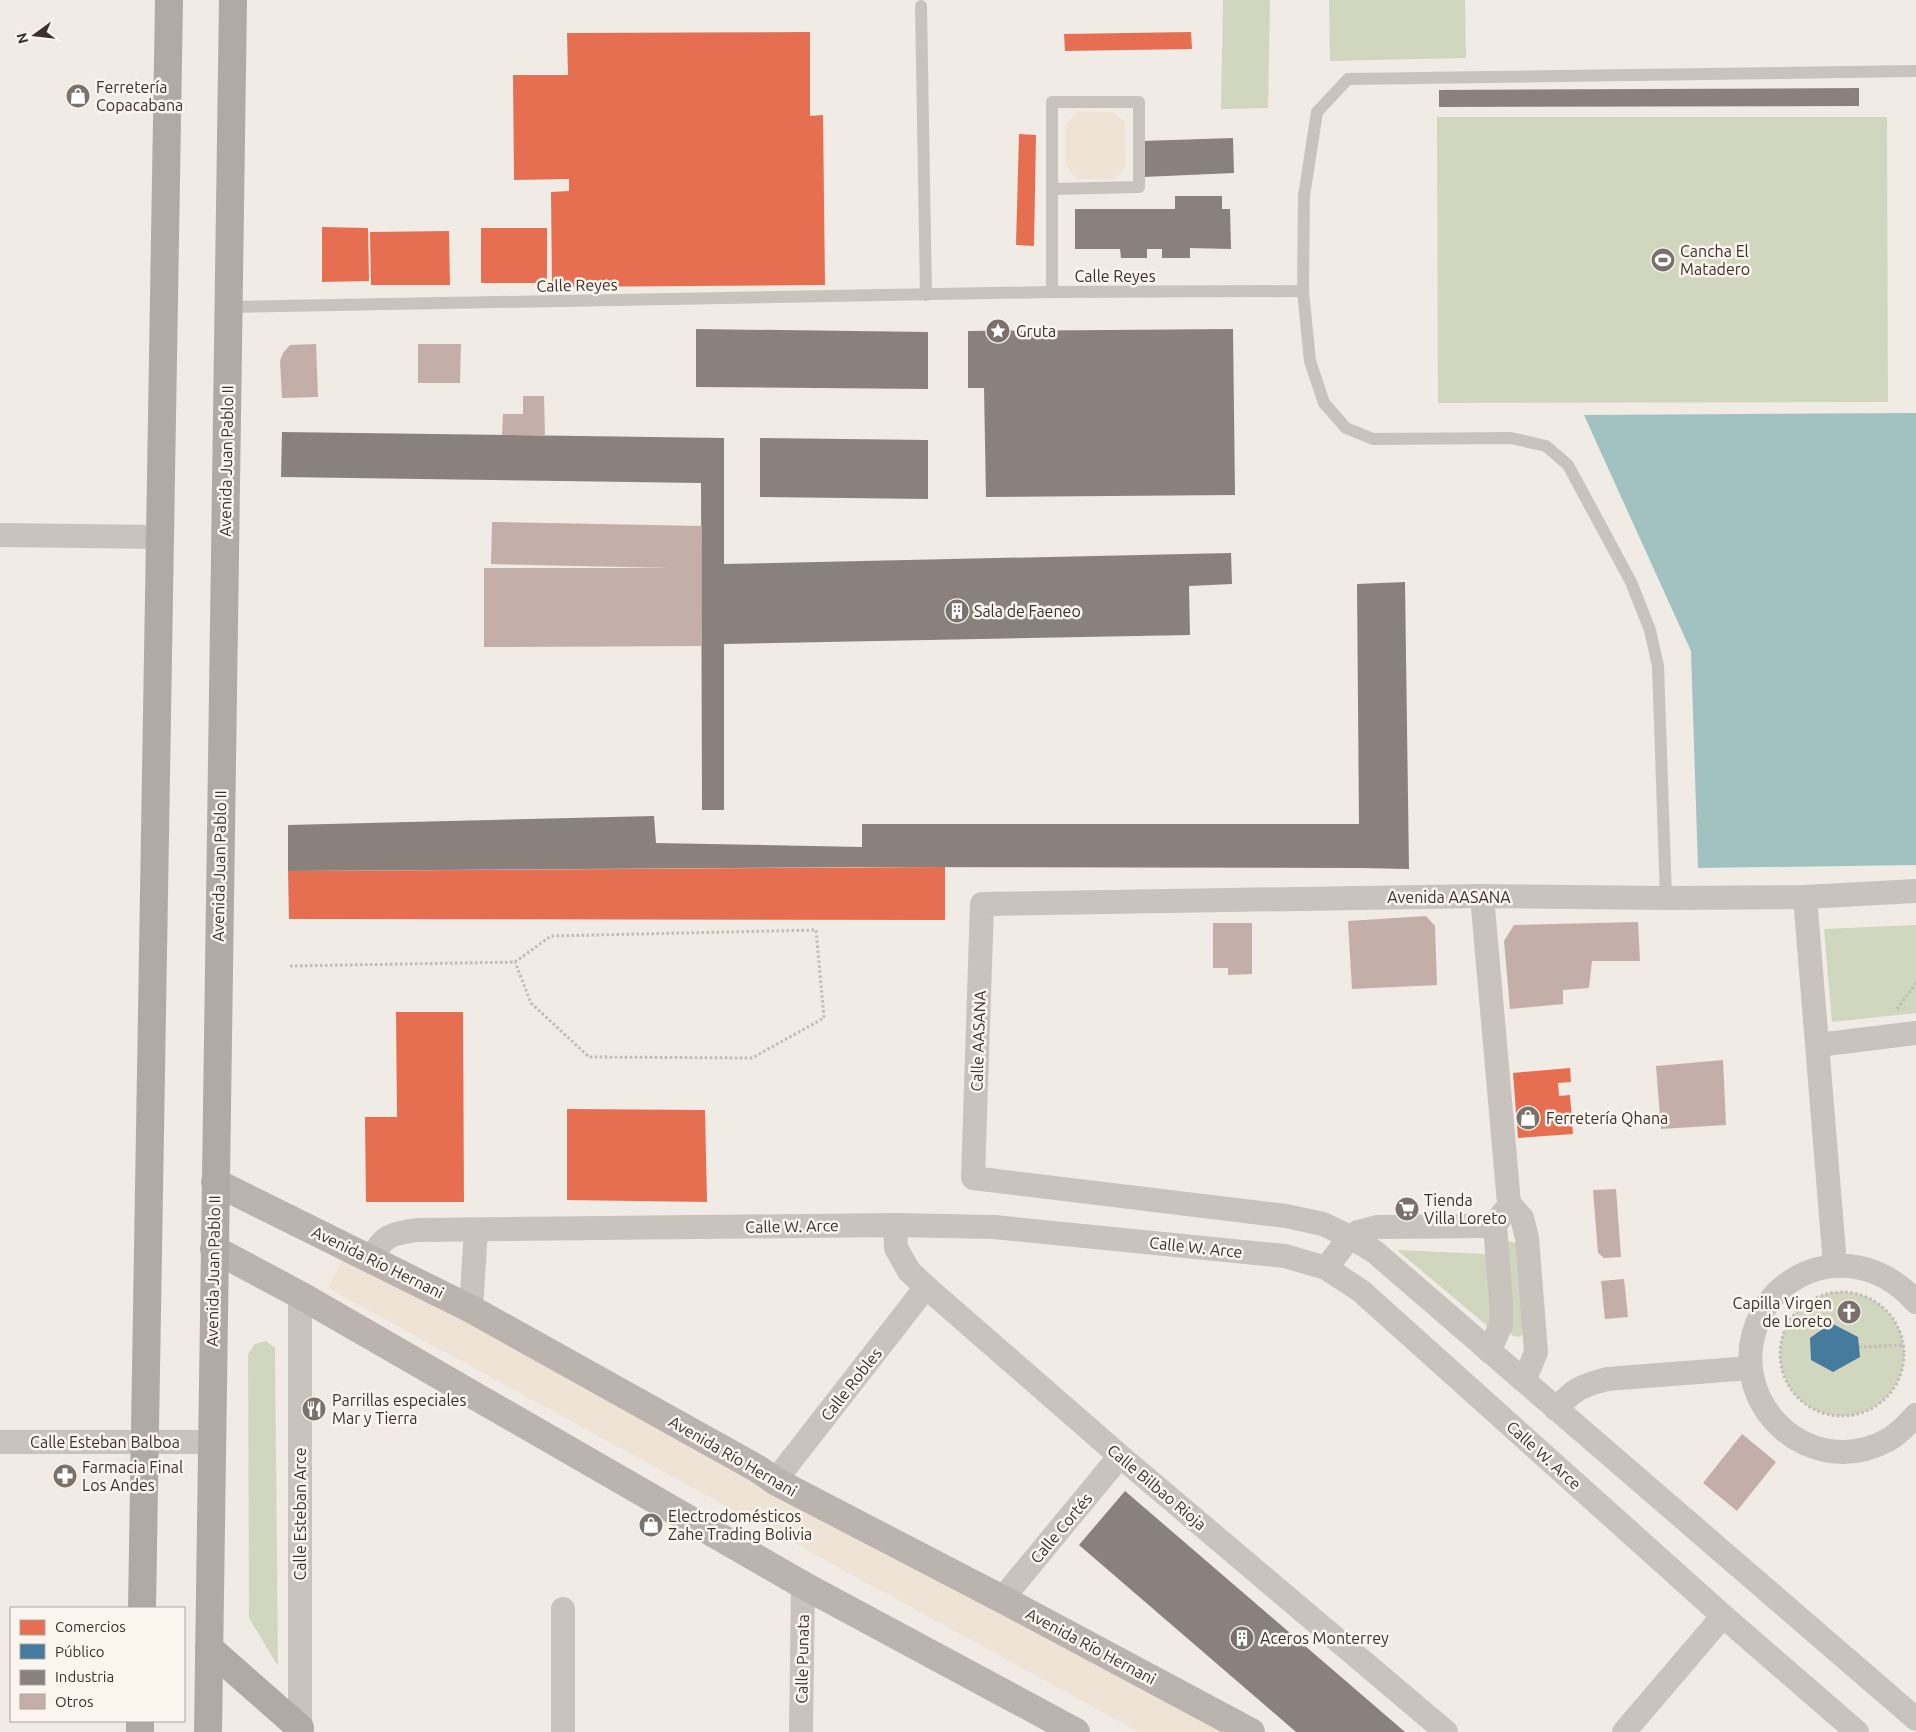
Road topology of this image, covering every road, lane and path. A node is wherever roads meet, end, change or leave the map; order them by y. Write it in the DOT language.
graph roads {
  1 [pos="169,0"];
  2 [pos="233,0"];
  3 [pos="921,6"];
  4 [pos="1916,72"];
  5 [pos="1053,189"];
  6 [pos="1303,291"];
  7 [pos="1052,292"];
  8 [pos="926,295"];
  9 [pos="228,307"];
  10 [pos="0,535"];
  11 [pos="161,537"];
  12 [pos="1916,891"];
  13 [pos="1482,896"];
  14 [pos="1805,897"];
  15 [pos="1666,898"];
  16 [pos="982,904"];
  17 [pos="515,962"];
  18 [pos="290,966"];
  19 [pos="1916,1033"];
  20 [pos="1818,1045"];
  21 [pos="215,1182"];
  22 [pos="1509,1203"];
  23 [pos="895,1225"];
  24 [pos="1496,1226"];
  25 [pos="476,1230"];
  26 [pos="1350,1237"];
  27 [pos="214,1249"];
  28 [pos="371,1258"];
  29 [pos="1835,1265"];
  30 [pos="1326,1268"];
  31 [pos="926,1287"];
  32 [pos="300,1295"];
  33 [pos="1916,1302"];
  34 [pos="471,1309"];
  35 [pos="1904,1345"];
  36 [pos="1859,1347"];
  37 [pos="1488,1350"];
  38 [pos="1750,1368"];
  39 [pos="1522,1380"];
  40 [pos="1556,1409"];
  41 [pos="1916,1415"];
  42 [pos="0,1442"];
  43 [pos="144,1442"];
  44 [pos="211,1442"];
  45 [pos="1120,1456"];
  46 [pos="775,1482"];
  47 [pos="803,1585"];
  48 [pos="1002,1599"];
  49 [pos="142,1607"];
  50 [pos="563,1609"];
  51 [pos="1723,1616"];
  52 [pos="209,1648"];
  53 [pos="1916,1719"];
  54 [pos="300,1730"];
  55 [pos="208,1732"];
  56 [pos="563,1732"];
  57 [pos="801,1732"];
  58 [pos="1076,1732"];
  59 [pos="1251,1732"];
  60 [pos="1446,1732"];
  61 [pos="1624,1732"];
  62 [pos="1858,1732"];
  1 -- 11 [label="highway"];
  2 -- 9 [label="highway, Avenida Juan Pablo II"];
  3 -- 8 [label="lane"];
  4 -- 6 [label="lane"];
  5 -- 5 [label="lane"];
  5 -- 7 [label="lane"];
  6 -- 7 [label="lane, Calle Reyes"];
  6 -- 15 [label="lane"];
  7 -- 8 [label="lane, Calle Reyes"];
  8 -- 9 [label="lane, Calle Reyes"];
  9 -- 21 [label="highway, Avenida Juan Pablo II"];
  10 -- 11 [label="street"];
  11 -- 43 [label="highway"];
  12 -- 14 [label="street, Avenida AASANA"];
  13 -- 15 [label="street, Avenida AASANA"];
  13 -- 16 [label="street, Avenida AASANA"];
  13 -- 22 [label="street"];
  14 -- 15 [label="street, Avenida AASANA"];
  14 -- 20 [label="street"];
  16 -- 26 [label="street, Calle AASANA"];
  17 -- 17 [label="path"];
  17 -- 18 [label="path"];
  19 -- 20 [label="street"];
  20 -- 29 [label="street"];
  21 -- 27 [label="highway, Avenida Juan Pablo II"];
  21 -- 28 [label="street, Avenida Río Hernani"];
  22 -- 24 [label="street"];
  22 -- 39 [label="street"];
  23 -- 25 [label="street, Calle W. Arce"];
  23 -- 30 [label="street, Calle W. Arce"];
  23 -- 31 [label="street, Calle Bilbao Rioja"];
  24 -- 26 [label="street"];
  24 -- 37 [label="street"];
  25 -- 28 [label="street, Calle W. Arce"];
  25 -- 34 [label="street"];
  26 -- 30 [label="street"];
  26 -- 37 [label="street"];
  27 -- 32 [label="street"];
  27 -- 44 [label="highway, Avenida Juan Pablo II"];
  28 -- 34 [label="street, Avenida Río Hernani"];
  29 -- 33 [label="street"];
  29 -- 38 [label="street"];
  30 -- 51 [label="street, Calle W. Arce"];
  31 -- 45 [label="street, Calle Bilbao Rioja"];
  31 -- 46 [label="street, Calle Robles"];
  32 -- 47 [label="street"];
  32 -- 54 [label="street, Calle Esteban Arce"];
  34 -- 46 [label="street, Avenida Río Hernani"];
  35 -- 35 [label="path"];
  35 -- 36 [label="path"];
  37 -- 39 [label="street"];
  38 -- 40 [label="street"];
  38 -- 41 [label="street"];
  39 -- 40 [label="street"];
  40 -- 53 [label="street"];
  42 -- 43 [label="street, Calle Esteban Balboa"];
  43 -- 44 [label="street, Calle Esteban Balboa"];
  43 -- 49 [label="highway"];
  44 -- 52 [label="highway, Avenida Juan Pablo II"];
  45 -- 48 [label="street, Calle Cortés"];
  45 -- 60 [label="street, Calle Bilbao Rioja"];
  46 -- 48 [label="street, Avenida Río Hernani"];
  47 -- 57 [label="street, Calle Punata"];
  47 -- 58 [label="street"];
  48 -- 59 [label="street, Avenida Río Hernani"];
  50 -- 56 [label="street"];
  51 -- 61 [label="street"];
  51 -- 62 [label="street, Calle W. Arce"];
  52 -- 54 [label="highway"];
  52 -- 55 [label="highway, Avenida Juan Pablo II"];
}
